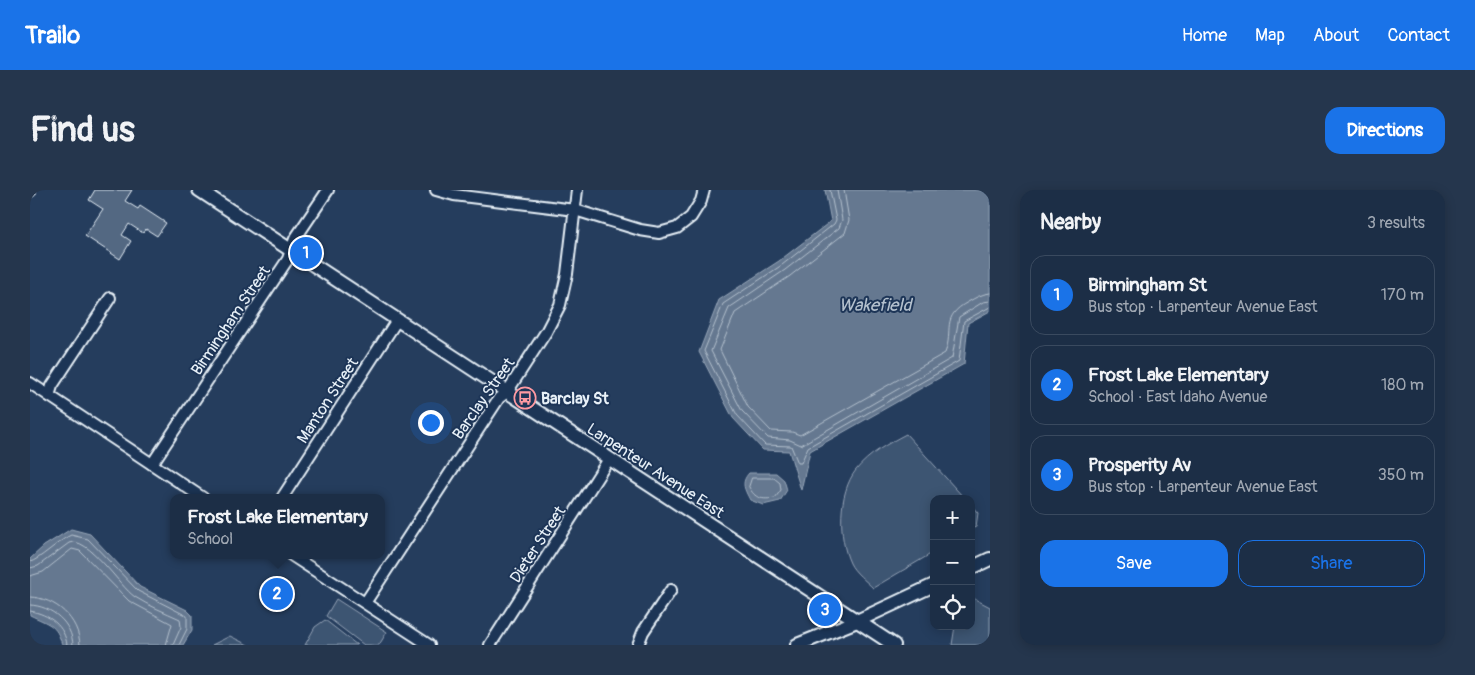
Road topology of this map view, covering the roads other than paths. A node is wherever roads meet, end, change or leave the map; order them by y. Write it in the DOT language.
graph roads {
  1 [pos="199,190"];
  2 [pos="328,190"];
  3 [pos="436,190"];
  4 [pos="577,190"];
  5 [pos="704,190"];
  6 [pos="575,210"];
  7 [pos="291,250"];
  8 [pos="110,298"];
  9 [pos="397,320"];
  10 [pos="30,384"];
  11 [pos="506,392"];
  12 [pos="48,396"];
  13 [pos="609,459"];
  14 [pos="152,464"];
  15 [pos="198,494"];
  16 [pos="285,494"];
  17 [pos="297,559"];
  18 [pos="990,559"];
  19 [pos="975,566"];
  20 [pos="930,587"];
  21 [pos="671,590"];
  22 [pos="365,603"];
  23 [pos="857,621"];
  24 [pos="429,645"];
  25 [pos="490,645"];
  26 [pos="638,645"];
  27 [pos="797,645"];
  28 [pos="894,645"];
  1 -- 7 [label="street, Larpenteur Avenue East"];
  2 -- 7 [label="street, Birmingham Street"];
  3 -- 6 [label="street"];
  4 -- 6 [label="street, Barclay Street"];
  5 -- 6 [label="street"];
  6 -- 11 [label="street, Barclay Street"];
  7 -- 9 [label="street, Larpenteur Avenue East"];
  7 -- 14 [label="street, Birmingham Street"];
  8 -- 12 [label="street"];
  9 -- 11 [label="street, Larpenteur Avenue East"];
  9 -- 16 [label="street, Manton Street"];
  10 -- 12 [label="street"];
  11 -- 13 [label="street, Larpenteur Avenue East"];
  11 -- 22 [label="street, Barclay Street"];
  12 -- 14 [label="street"];
  13 -- 23 [label="street, Larpenteur Avenue East"];
  13 -- 25 [label="street, Dieter Street"];
  14 -- 15 [label="street"];
  17 -- 22 [label="street"];
  18 -- 19 [label="street"];
  20 -- 23 [label="street"];
  21 -- 26 [label="street"];
  22 -- 24 [label="street"];
  23 -- 27 [label="street"];
  23 -- 28 [label="street, Larpenteur Avenue East"];
}
